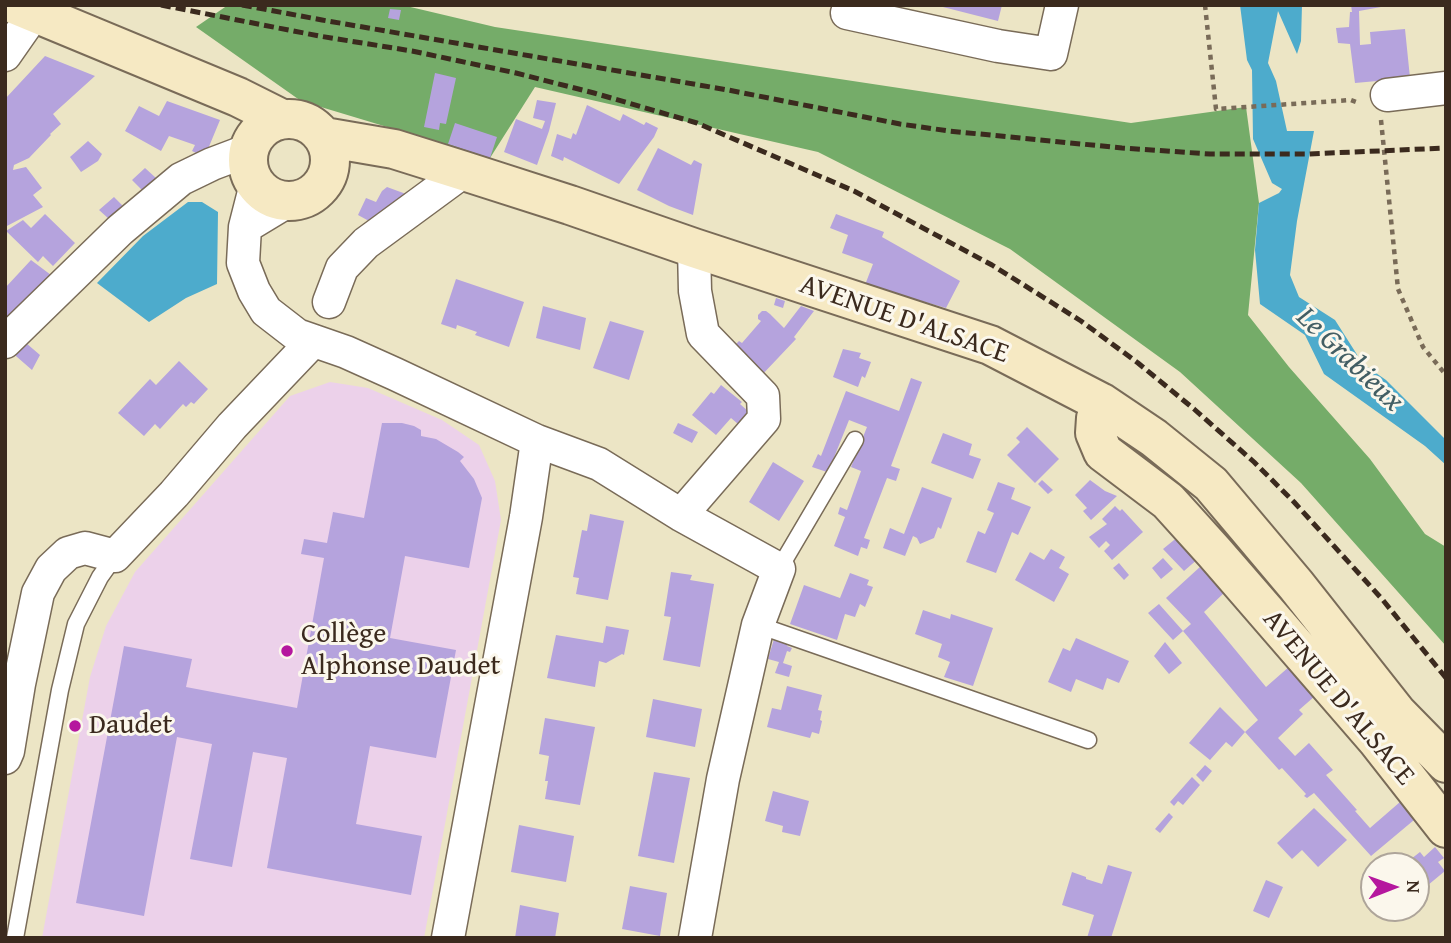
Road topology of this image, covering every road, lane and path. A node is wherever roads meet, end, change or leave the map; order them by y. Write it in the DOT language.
graph roads {
  1 [pos="1062,5"];
  2 [pos="1205,5"];
  3 [pos="26,9"];
  4 [pos="847,13"];
  5 [pos="5,55"];
  6 [pos="1446,88"];
  7 [pos="1379,105"];
  8 [pos="324,137"];
  9 [pos="364,145"];
  10 [pos="263,161"];
  11 [pos="464,171"];
  12 [pos="328,174"];
  13 [pos="694,248"];
  14 [pos="329,302"];
  15 [pos="305,338"];
  16 [pos="5,342"];
  17 [pos="1446,374"];
  18 [pos="1102,403"];
  19 [pos="855,440"];
  20 [pos="537,441"];
  21 [pos="681,515"];
  22 [pos="115,556"];
  23 [pos="779,569"];
  24 [pos="758,625"];
  25 [pos="1088,740"];
  26 [pos="5,758"];
  27 [pos="1446,763"];
  28 [pos="1446,828"];
  29 [pos="15,938"];
  30 [pos="448,938"];
  31 [pos="695,938"];
  1 -- 4 [label="street"];
  2 -- 7 [label="path"];
  3 -- 5 [label="street"];
  3 -- 10 [label="main road, AVENUE D'ALSACE"];
  6 -- 7 [label="street"];
  7 -- 17 [label="path"];
  8 -- 9 [label="main road, AVENUE D'ALSACE"];
  8 -- 10 [label="main road, AVENUE D'ALSACE"];
  8 -- 12 [label="main road"];
  9 -- 11 [label="main road, AVENUE D'ALSACE"];
  9 -- 12 [label="main road"];
  10 -- 12 [label="main road"];
  10 -- 15 [label="street"];
  10 -- 16 [label="street"];
  11 -- 13 [label="main road, AVENUE D'ALSACE"];
  11 -- 14 [label="street"];
  13 -- 18 [label="main road, AVENUE D'ALSACE"];
  13 -- 21 [label="street"];
  15 -- 20 [label="street"];
  15 -- 22 [label="street"];
  18 -- 27 [label="main road"];
  18 -- 28 [label="main road, AVENUE D'ALSACE"];
  19 -- 23 [label="lane"];
  20 -- 21 [label="street"];
  20 -- 30 [label="street"];
  21 -- 23 [label="street"];
  22 -- 26 [label="street"];
  22 -- 29 [label="lane"];
  23 -- 24 [label="street"];
  24 -- 25 [label="lane"];
  24 -- 31 [label="street"];
}
